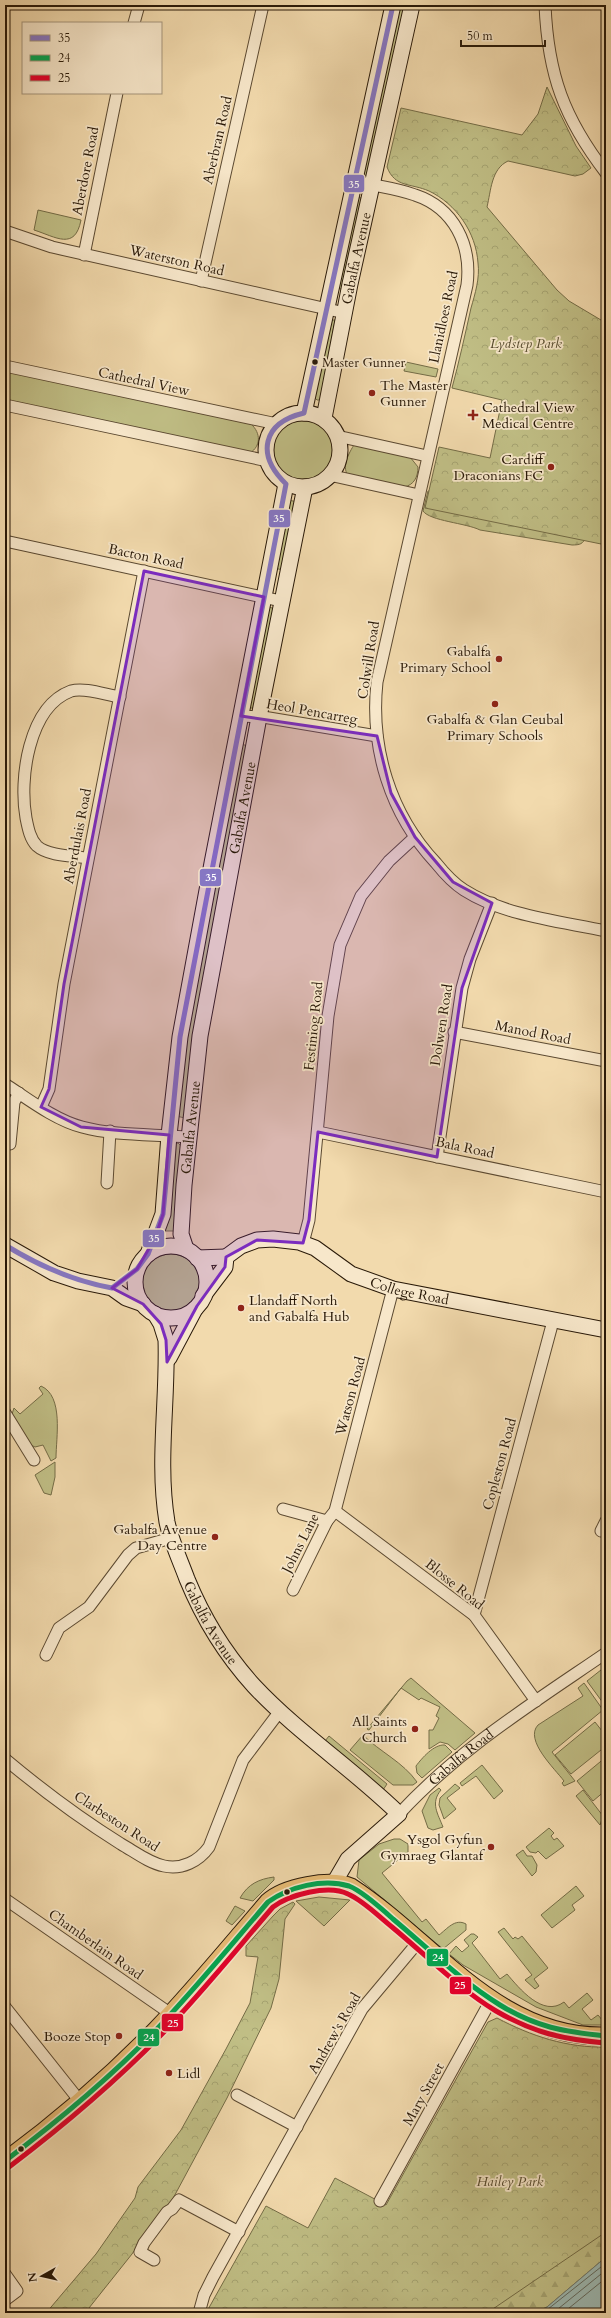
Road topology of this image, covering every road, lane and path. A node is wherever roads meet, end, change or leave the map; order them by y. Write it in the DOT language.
graph roads {
  1 [pos="139,5"];
  2 [pos="263,5"];
  3 [pos="393,5"];
  4 [pos="412,5"];
  5 [pos="545,5"];
  6 [pos="134,22"];
  7 [pos="116,94"];
  8 [pos="606,173"];
  9 [pos="355,181"];
  10 [pos="373,185"];
  11 [pos="5,231"];
  12 [pos="84,255"];
  13 [pos="201,281"];
  14 [pos="328,309"];
  15 [pos="345,313"];
  16 [pos="5,366"];
  17 [pos="5,405"];
  18 [pos="304,413"];
  19 [pos="324,418"];
  20 [pos="277,424"];
  21 [pos="337,436"];
  22 [pos="427,456"];
  23 [pos="268,461"];
  24 [pos="329,476"];
  25 [pos="286,484"];
  26 [pos="305,487"];
  27 [pos="419,495"];
  28 [pos="5,541"];
  29 [pos="144,571"];
  30 [pos="264,597"];
  31 [pos="281,601"];
  32 [pos="120,697"];
  33 [pos="241,716"];
  34 [pos="259,717"];
  35 [pos="377,736"];
  36 [pos="415,837"];
  37 [pos="87,858"];
  38 [pos="492,903"];
  39 [pos="606,931"];
  40 [pos="454,1032"];
  41 [pos="606,1061"];
  42 [pos="5,1084"];
  43 [pos="19,1093"];
  44 [pos="41,1107"];
  45 [pos="110,1131"];
  46 [pos="318,1132"];
  47 [pos="169,1135"];
  48 [pos="188,1137"];
  49 [pos="10,1144"];
  50 [pos="437,1156"];
  51 [pos="107,1183"];
  52 [pos="606,1192"];
  53 [pos="303,1243"];
  54 [pos="5,1245"];
  55 [pos="148,1254"];
  56 [pos="192,1254"];
  57 [pos="226,1257"];
  58 [pos="137,1269"];
  59 [pos="112,1288"];
  60 [pos="393,1289"];
  61 [pos="200,1301"];
  62 [pos="143,1304"];
  63 [pos="155,1314"];
  64 [pos="553,1321"];
  65 [pos="606,1330"];
  66 [pos="167,1362"];
  67 [pos="5,1413"];
  68 [pos="34,1460"];
  69 [pos="283,1509"];
  70 [pos="335,1511"];
  71 [pos="327,1521"];
  72 [pos="606,1521"];
  73 [pos="601,1531"];
  74 [pos="171,1538"];
  75 [pos="293,1590"];
  76 [pos="474,1615"];
  77 [pos="606,1653"];
  78 [pos="46,1655"];
  79 [pos="536,1701"];
  80 [pos="280,1711"];
  81 [pos="5,1759"];
  82 [pos="399,1814"];
  83 [pos="334,1883"];
  84 [pos="5,1899"];
  85 [pos="419,1941"];
  86 [pos="491,2000"];
  87 [pos="5,2007"];
  88 [pos="171,2014"];
  89 [pos="606,2036"];
  90 [pos="237,2095"];
  91 [pos="80,2100"];
  92 [pos="297,2127"];
  93 [pos="5,2161"];
  94 [pos="380,2201"];
  95 [pos="239,2232"];
  96 [pos="154,2260"];
  97 [pos="5,2274"];
  98 [pos="5,2300"];
  99 [pos="199,2313"];
  1 -- 6 [label="street"];
  2 -- 13 [label="street, Aberbran Road"];
  3 -- 9 [label="street, Gabalfa Avenue"];
  4 -- 10 [label="street, Gabalfa Avenue"];
  5 -- 8 [label="street"];
  7 -- 12 [label="street, Aberdore Road"];
  9 -- 10 [label="street, Llanidloes Road"];
  9 -- 14 [label="street, Gabalfa Avenue"];
  10 -- 15 [label="street, Gabalfa Avenue"];
  10 -- 22 [label="street, Llanidloes Road"];
  11 -- 12 [label="street, Waterston Road"];
  12 -- 13 [label="street, Waterston Road"];
  13 -- 14 [label="street, Waterston Road"];
  14 -- 15 [label="street, Waterston Road"];
  14 -- 18 [label="street, Gabalfa Avenue"];
  15 -- 19 [label="street, Gabalfa Avenue"];
  16 -- 20 [label="street, Cathedral View"];
  17 -- 23 [label="street"];
  18 -- 19 [label="street"];
  18 -- 20 [label="street"];
  19 -- 21 [label="street"];
  20 -- 23 [label="street"];
  21 -- 22 [label="street"];
  21 -- 24 [label="street"];
  22 -- 27 [label="street, Colwill Road"];
  23 -- 25 [label="street"];
  24 -- 26 [label="street"];
  24 -- 27 [label="street"];
  25 -- 26 [label="street"];
  25 -- 30 [label="street, Gabalfa Avenue"];
  26 -- 31 [label="street, Gabalfa Avenue"];
  27 -- 35 [label="street, Colwill Road"];
  28 -- 29 [label="street, Bacton Road"];
  29 -- 30 [label="street, Bacton Road"];
  29 -- 32 [label="street, Aberdulais Road"];
  30 -- 31 [label="street, Bacton Road"];
  30 -- 33 [label="street, Gabalfa Avenue"];
  31 -- 34 [label="street, Gabalfa Avenue"];
  32 -- 37 [label="street, Aberdulais Road"];
  32 -- 37 [label="street"];
  33 -- 34 [label="street, Heol Pencarreg"];
  33 -- 47 [label="street, Gabalfa Avenue"];
  34 -- 35 [label="street, Heol Pencarreg"];
  34 -- 48 [label="street, Gabalfa Avenue"];
  35 -- 36 [label="street, Colwill Road"];
  36 -- 38 [label="street, Colwill Road"];
  36 -- 46 [label="street, Festiniog Road"];
  37 -- 44 [label="street, Aberdulais Road"];
  38 -- 39 [label="street, Colwill Road"];
  38 -- 40 [label="street, Dolwen Road"];
  40 -- 41 [label="street, Manod Road"];
  40 -- 50 [label="street, Dolwen Road"];
  42 -- 43 [label="street"];
  43 -- 44 [label="street"];
  43 -- 49 [label="street"];
  44 -- 45 [label="street"];
  45 -- 47 [label="street"];
  45 -- 51 [label="street"];
  46 -- 50 [label="street, Bala Road"];
  46 -- 53 [label="street, Festiniog Road"];
  47 -- 48 [label="street"];
  47 -- 55 [label="street, Gabalfa Avenue"];
  48 -- 56 [label="street, Gabalfa Avenue"];
  50 -- 52 [label="street, Bala Road"];
  53 -- 57 [label="street, College Road"];
  53 -- 60 [label="street, College Road"];
  54 -- 59 [label="street"];
  55 -- 56 [label="street"];
  55 -- 58 [label="street"];
  56 -- 57 [label="street"];
  56 -- 61 [label="street"];
  57 -- 61 [label="street"];
  58 -- 59 [label="street"];
  58 -- 62 [label="street"];
  59 -- 62 [label="street"];
  60 -- 64 [label="street, College Road"];
  60 -- 70 [label="street, Watson Road"];
  61 -- 63 [label="street"];
  61 -- 66 [label="street, Gabalfa Avenue"];
  62 -- 63 [label="street"];
  63 -- 66 [label="street, Gabalfa Avenue"];
  64 -- 65 [label="street, College Road"];
  64 -- 76 [label="street, Copleston Road"];
  66 -- 74 [label="street, Gabalfa Avenue"];
  67 -- 68 [label="street"];
  69 -- 71 [label="street"];
  70 -- 71 [label="street, Johns Lane"];
  70 -- 76 [label="street, Blosse Road"];
  71 -- 75 [label="street, Johns Lane"];
  72 -- 73 [label="street"];
  74 -- 78 [label="street"];
  74 -- 80 [label="street, Gabalfa Avenue"];
  76 -- 79 [label="street, Blosse Road"];
  77 -- 79 [label="street, Gabalfa Road"];
  79 -- 82 [label="street, Gabalfa Road"];
  80 -- 81 [label="street, Clarbeston Road"];
  80 -- 82 [label="street, Gabalfa Avenue"];
  82 -- 83 [label="street, Gabalfa Road"];
  83 -- 85 [label="main road"];
  83 -- 88 [label="main road"];
  84 -- 88 [label="street, Chamberlain Road"];
  85 -- 86 [label="main road"];
  85 -- 92 [label="street, Andrew's Road"];
  86 -- 89 [label="main road"];
  86 -- 94 [label="street, Mary Street"];
  87 -- 91 [label="street"];
  88 -- 91 [label="main road"];
  90 -- 92 [label="street"];
  91 -- 93 [label="main road"];
  92 -- 95 [label="street, Andrew's Road"];
  95 -- 96 [label="street"];
  95 -- 99 [label="street, Andrew's Road"];
  97 -- 98 [label="street"];
}
